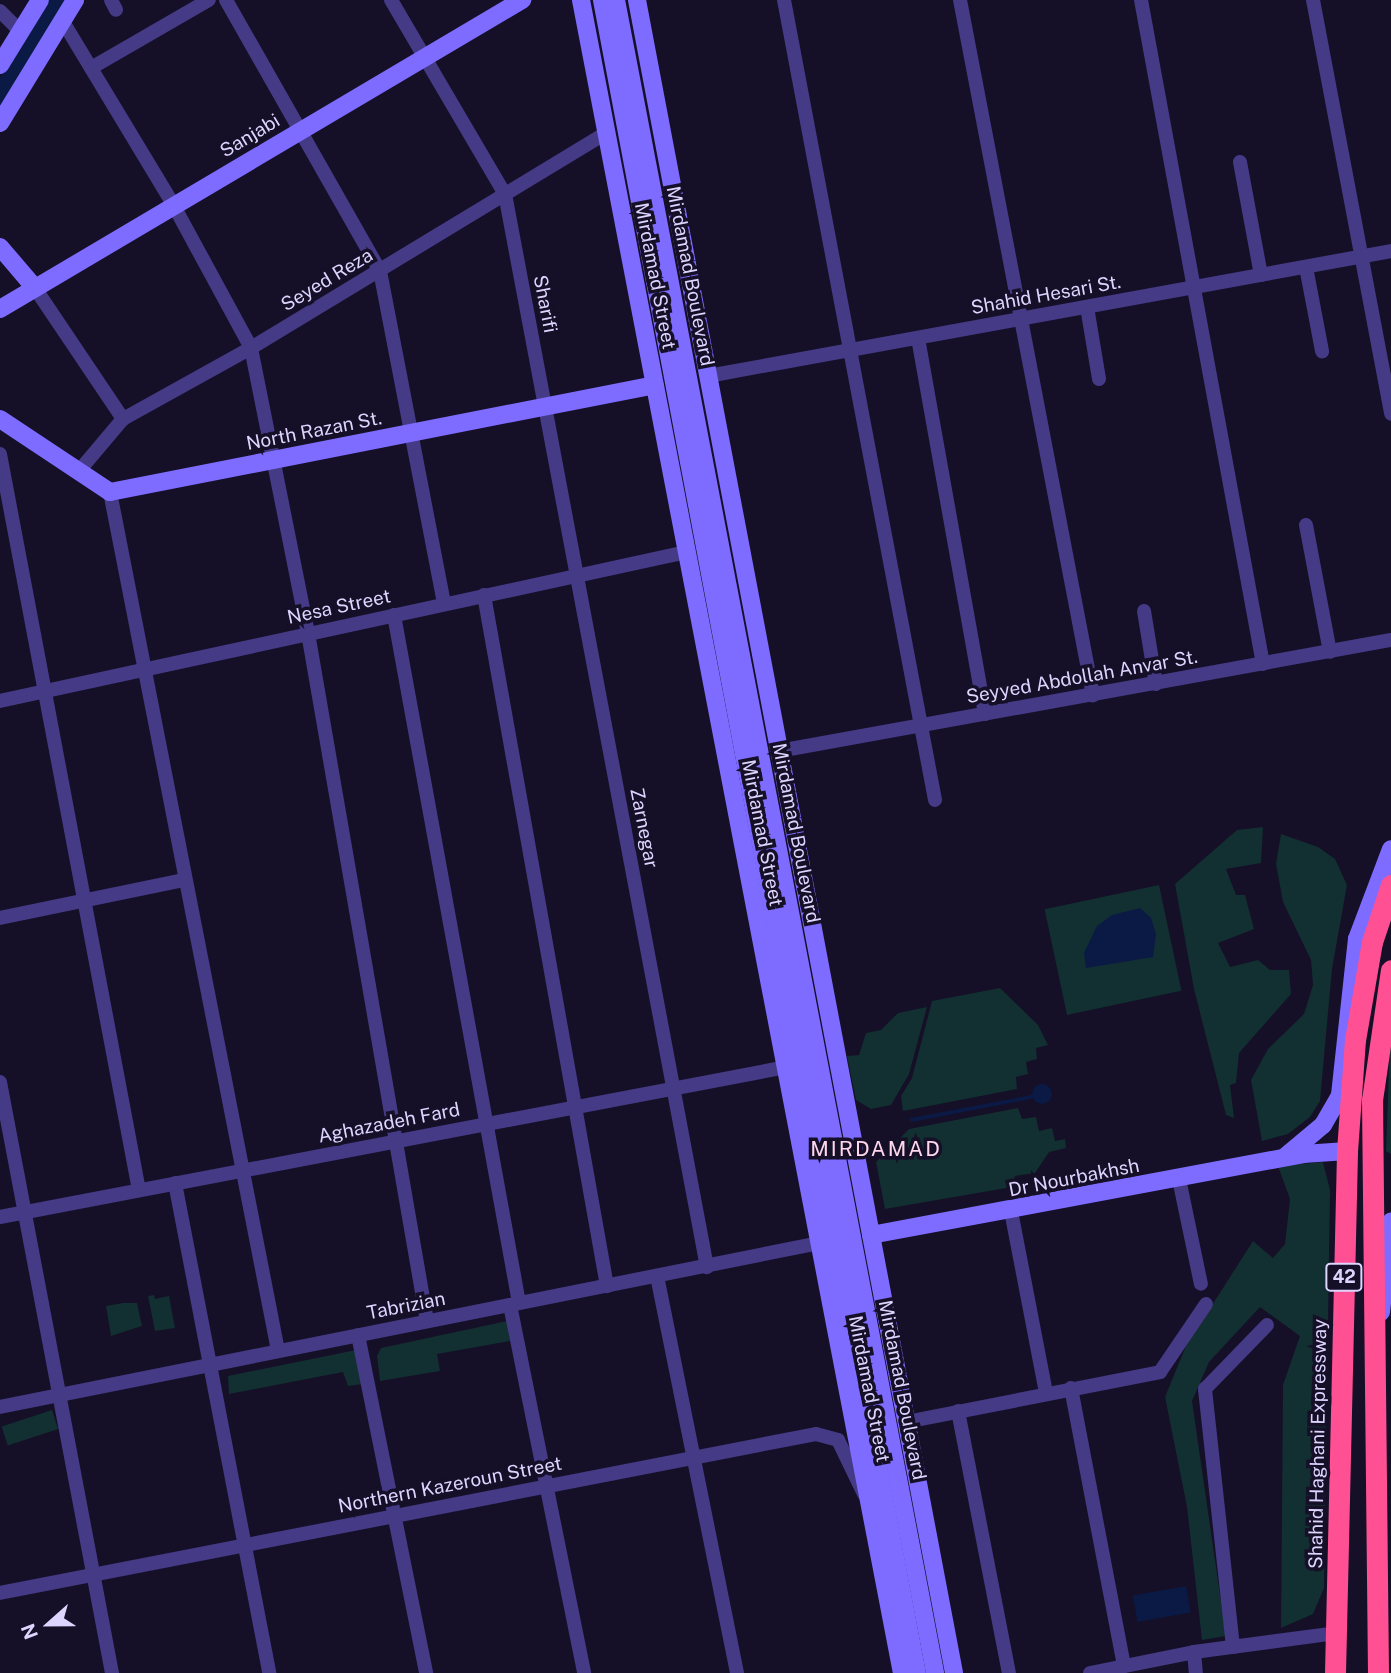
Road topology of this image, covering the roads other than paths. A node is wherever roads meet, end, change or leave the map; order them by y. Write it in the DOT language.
graph roads {
  1 [pos="40,0"];
  2 [pos="75,0"];
  3 [pos="209,0"];
  4 [pos="226,0"];
  5 [pos="391,0"];
  6 [pos="522,0"];
  7 [pos="581,0"];
  8 [pos="602,0"];
  9 [pos="616,0"];
  10 [pos="637,0"];
  11 [pos="784,0"];
  12 [pos="960,0"];
  13 [pos="1141,0"];
  14 [pos="1313,0"];
  15 [pos="0,10"];
  16 [pos="62,20"];
  17 [pos="20,31"];
  18 [pos="425,58"];
  19 [pos="0,65"];
  20 [pos="91,68"];
  21 [pos="0,123"];
  22 [pos="302,130"];
  23 [pos="606,133"];
  24 [pos="1240,162"];
  25 [pos="505,194"];
  26 [pos="174,206"];
  27 [pos="0,247"];
  28 [pos="1391,251"];
  29 [pos="1361,256"];
  30 [pos="1306,267"];
  31 [pos="380,271"];
  32 [pos="1261,275"];
  33 [pos="1194,287"];
  34 [pos="35,288"];
  35 [pos="1087,307"];
  36 [pos="0,309"];
  37 [pos="1021,319"];
  38 [pos="918,338"];
  39 [pos="251,348"];
  40 [pos="850,350"];
  41 [pos="1322,351"];
  42 [pos="708,376"];
  43 [pos="1099,379"];
  44 [pos="655,385"];
  45 [pos="545,408"];
  46 [pos="1391,414"];
  47 [pos="0,419"];
  48 [pos="123,419"];
  49 [pos="411,433"];
  50 [pos="0,454"];
  51 [pos="275,460"];
  52 [pos="79,471"];
  53 [pos="110,492"];
  54 [pos="1306,525"];
  55 [pos="687,552"];
  56 [pos="577,576"];
  57 [pos="485,595"];
  58 [pos="444,604"];
  59 [pos="1144,611"];
  60 [pos="394,615"];
  61 [pos="308,634"];
  62 [pos="1391,640"];
  63 [pos="1330,652"];
  64 [pos="1263,664"];
  65 [pos="141,670"];
  66 [pos="1156,684"];
  67 [pos="43,692"];
  68 [pos="1093,695"];
  69 [pos="0,701"];
  70 [pos="985,714"];
  71 [pos="921,726"];
  72 [pos="779,751"];
  73 [pos="934,800"];
  74 [pos="1391,849"];
  75 [pos="183,880"];
  76 [pos="1391,885"];
  77 [pos="83,901"];
  78 [pos="0,918"];
  79 [pos="780,937"];
  80 [pos="1391,970"];
  81 [pos="768,974"];
  82 [pos="786,1067"];
  83 [pos="0,1082"];
  84 [pos="674,1088"];
  85 [pos="575,1107"];
  86 [pos="485,1124"];
  87 [pos="393,1142"];
  88 [pos="1347,1152"];
  89 [pos="1284,1158"];
  90 [pos="240,1171"];
  91 [pos="1179,1179"];
  92 [pos="176,1183"];
  93 [pos="139,1190"];
  94 [pos="1011,1211"];
  95 [pos="26,1212"];
  96 [pos="0,1217"];
  97 [pos="1391,1222"];
  98 [pos="871,1235"];
  99 [pos="819,1243"];
  100 [pos="707,1267"];
  101 [pos="657,1276"];
  102 [pos="1201,1284"];
  103 [pos="607,1286"];
  104 [pos="514,1304"];
  105 [pos="1206,1304"];
  106 [pos="427,1321"];
  107 [pos="1268,1325"];
  108 [pos="358,1335"];
  109 [pos="278,1351"];
  110 [pos="1373,1361"];
  111 [pos="209,1364"];
  112 [pos="1071,1388"];
  113 [pos="1046,1393"];
  114 [pos="57,1395"];
  115 [pos="0,1407"];
  116 [pos="958,1411"];
  117 [pos="906,1422"];
  118 [pos="693,1456"];
  119 [pos="547,1485"];
  120 [pos="869,1501"];
  121 [pos="395,1516"];
  122 [pos="244,1545"];
  123 [pos="91,1575"];
  124 [pos="0,1593"];
  125 [pos="1336,1633"];
  126 [pos="1233,1647"];
  127 [pos="1194,1652"];
  128 [pos="1124,1666"];
  129 [pos="911,1669"];
  130 [pos="112,1673"];
  131 [pos="269,1673"];
  132 [pos="426,1673"];
  133 [pos="584,1673"];
  134 [pos="737,1673"];
  135 [pos="934,1673"];
  136 [pos="954,1673"];
  137 [pos="1009,1673"];
  138 [pos="1090,1673"];
  139 [pos="1196,1673"];
  140 [pos="1335,1673"];
  141 [pos="1378,1673"];
  1 -- 17 [label="main road"];
  2 -- 16 [label="main road"];
  3 -- 20 [label="street"];
  4 -- 22 [label="street"];
  5 -- 18 [label="street, Sharifi"];
  6 -- 18 [label="main road, Sanjabi"];
  7 -- 23 [label="main road, Mirdamad Street"];
  8 -- 79 [label="main road, Mirdamad Boulevard"];
  9 -- 135 [label="main road, Mirdamad Boulevard"];
  10 -- 42 [label="main road, Mirdamad Street"];
  11 -- 40 [label="street"];
  12 -- 37 [label="street"];
  13 -- 33 [label="street"];
  14 -- 29 [label="street"];
  15 -- 17 [label="street"];
  16 -- 20 [label="street"];
  16 -- 21 [label="main road"];
  17 -- 19 [label="main road"];
  18 -- 22 [label="main road, Sanjabi"];
  18 -- 25 [label="street, Sharifi"];
  20 -- 26 [label="street"];
  22 -- 26 [label="main road, Sanjabi"];
  22 -- 31 [label="street"];
  23 -- 25 [label="street, Seyed Reza"];
  23 -- 44 [label="main road, Mirdamad Street"];
  24 -- 32 [label="street"];
  25 -- 31 [label="street, Seyed Reza"];
  25 -- 45 [label="street, Sharifi"];
  26 -- 34 [label="main road, Sanjabi"];
  26 -- 39 [label="street"];
  27 -- 34 [label="main road"];
  28 -- 29 [label="street, Shahid Hesari St."];
  29 -- 30 [label="street, Shahid Hesari St."];
  29 -- 46 [label="street"];
  30 -- 32 [label="street, Shahid Hesari St."];
  30 -- 41 [label="street"];
  31 -- 39 [label="street, Seyed Reza"];
  31 -- 49 [label="street"];
  32 -- 33 [label="street, Shahid Hesari St."];
  33 -- 35 [label="street, Shahid Hesari St."];
  33 -- 64 [label="street"];
  34 -- 36 [label="main road, Sanjabi"];
  34 -- 48 [label="street"];
  35 -- 37 [label="street, Shahid Hesari St."];
  35 -- 43 [label="street"];
  37 -- 38 [label="street, Shahid Hesari St."];
  37 -- 68 [label="street"];
  38 -- 40 [label="street, Shahid Hesari St."];
  38 -- 70 [label="street"];
  39 -- 48 [label="street, Seyed Reza"];
  39 -- 51 [label="street"];
  40 -- 42 [label="street, Shahid Hesari St."];
  40 -- 71 [label="street"];
  42 -- 72 [label="main road, Mirdamad Street"];
  44 -- 45 [label="main road, North Razan St."];
  44 -- 55 [label="main road, Mirdamad Street"];
  45 -- 49 [label="main road, North Razan St."];
  45 -- 56 [label="street, Sharifi"];
  47 -- 52 [label="main road"];
  48 -- 52 [label="street, Seyed Reza"];
  49 -- 51 [label="main road, North Razan St."];
  49 -- 58 [label="street"];
  50 -- 67 [label="street"];
  51 -- 53 [label="main road, North Razan St."];
  51 -- 61 [label="street"];
  52 -- 53 [label="main road"];
  53 -- 65 [label="street"];
  54 -- 63 [label="street"];
  55 -- 56 [label="street, Nesa Street"];
  55 -- 81 [label="main road, Mirdamad Street"];
  56 -- 57 [label="street, Nesa Street"];
  56 -- 84 [label="street, Zarnegar"];
  57 -- 58 [label="street, Nesa Street"];
  57 -- 85 [label="street"];
  58 -- 60 [label="street, Nesa Street"];
  59 -- 66 [label="street"];
  60 -- 61 [label="street, Nesa Street"];
  60 -- 86 [label="street"];
  61 -- 65 [label="street, Nesa Street"];
  61 -- 87 [label="street"];
  62 -- 63 [label="street, Seyyed Abdollah Anvar St."];
  63 -- 64 [label="street, Seyyed Abdollah Anvar St."];
  64 -- 66 [label="street, Seyyed Abdollah Anvar St."];
  65 -- 67 [label="street, Nesa Street"];
  65 -- 75 [label="street"];
  66 -- 68 [label="street, Seyyed Abdollah Anvar St."];
  67 -- 69 [label="street, Nesa Street"];
  67 -- 77 [label="street"];
  68 -- 70 [label="street, Seyyed Abdollah Anvar St."];
  70 -- 71 [label="street, Seyyed Abdollah Anvar St."];
  71 -- 72 [label="street, Seyyed Abdollah Anvar St."];
  71 -- 73 [label="street"];
  72 -- 98 [label="main road, Mirdamad Street"];
  74 -- 89 [label="main road"];
  75 -- 77 [label="street"];
  75 -- 90 [label="street"];
  76 -- 88 [label="highway, Shahid Haghani Expressway / 42"];
  77 -- 78 [label="street"];
  77 -- 93 [label="street"];
  79 -- 81 [label="main road"];
  79 -- 129 [label="main road, Mirdamad Boulevard"];
  80 -- 110 [label="highway, 42"];
  81 -- 82 [label="main road, Mirdamad Street"];
  82 -- 84 [label="street, Aghazadeh Fard"];
  82 -- 99 [label="main road, Mirdamad Street"];
  83 -- 95 [label="street"];
  84 -- 85 [label="street, Aghazadeh Fard"];
  84 -- 100 [label="street, Zarnegar"];
  85 -- 86 [label="street, Aghazadeh Fard"];
  85 -- 103 [label="street"];
  86 -- 87 [label="street, Aghazadeh Fard"];
  86 -- 104 [label="street"];
  87 -- 90 [label="street, Aghazadeh Fard"];
  87 -- 106 [label="street"];
  88 -- 89 [label="main road, Dr Nourbakhsh"];
  88 -- 125 [label="highway, Shahid Haghani Expressway / 42"];
  89 -- 91 [label="main road, Dr Nourbakhsh"];
  90 -- 92 [label="street, Aghazadeh Fard"];
  90 -- 109 [label="street"];
  91 -- 94 [label="main road, Dr Nourbakhsh"];
  91 -- 102 [label="street"];
  92 -- 93 [label="street, Aghazadeh Fard"];
  92 -- 111 [label="street"];
  93 -- 95 [label="street, Aghazadeh Fard"];
  94 -- 98 [label="main road, Dr Nourbakhsh"];
  94 -- 113 [label="street"];
  95 -- 96 [label="street, Aghazadeh Fard"];
  95 -- 114 [label="street"];
  97 -- 110 [label="main road"];
  98 -- 117 [label="main road, Mirdamad Street"];
  99 -- 100 [label="street, Tabrizian"];
  99 -- 120 [label="main road, Mirdamad Street"];
  100 -- 101 [label="street, Tabrizian"];
  101 -- 103 [label="street, Tabrizian"];
  101 -- 118 [label="street"];
  103 -- 104 [label="street, Tabrizian"];
  104 -- 106 [label="street, Tabrizian"];
  104 -- 119 [label="street"];
  105 -- 112 [label="street"];
  106 -- 108 [label="street, Tabrizian"];
  107 -- 126 [label="street"];
  108 -- 109 [label="street, Tabrizian"];
  108 -- 121 [label="street"];
  109 -- 111 [label="street, Tabrizian"];
  110 -- 141 [label="highway, 42"];
  111 -- 114 [label="street, Tabrizian"];
  111 -- 122 [label="street"];
  112 -- 113 [label="street"];
  112 -- 128 [label="street"];
  113 -- 116 [label="street"];
  114 -- 115 [label="street, Tabrizian"];
  114 -- 123 [label="street"];
  116 -- 117 [label="street"];
  116 -- 137 [label="street"];
  117 -- 136 [label="main road, Mirdamad Street"];
  118 -- 119 [label="street, Northern Kazeroun Street"];
  118 -- 120 [label="street, Northern Kazeroun Street"];
  118 -- 134 [label="street"];
  119 -- 121 [label="street, Northern Kazeroun Street"];
  119 -- 133 [label="street"];
  120 -- 129 [label="main road, Mirdamad Street"];
  121 -- 122 [label="street, Northern Kazeroun Street"];
  121 -- 132 [label="street"];
  122 -- 123 [label="street, Northern Kazeroun Street"];
  122 -- 131 [label="street"];
  123 -- 124 [label="street, Northern Kazeroun Street"];
  123 -- 130 [label="street"];
  125 -- 126 [label="street"];
  125 -- 140 [label="highway, Shahid Haghani Expressway / 42"];
  126 -- 127 [label="street"];
  127 -- 128 [label="street"];
  127 -- 139 [label="street"];
  128 -- 138 [label="street"];
}
